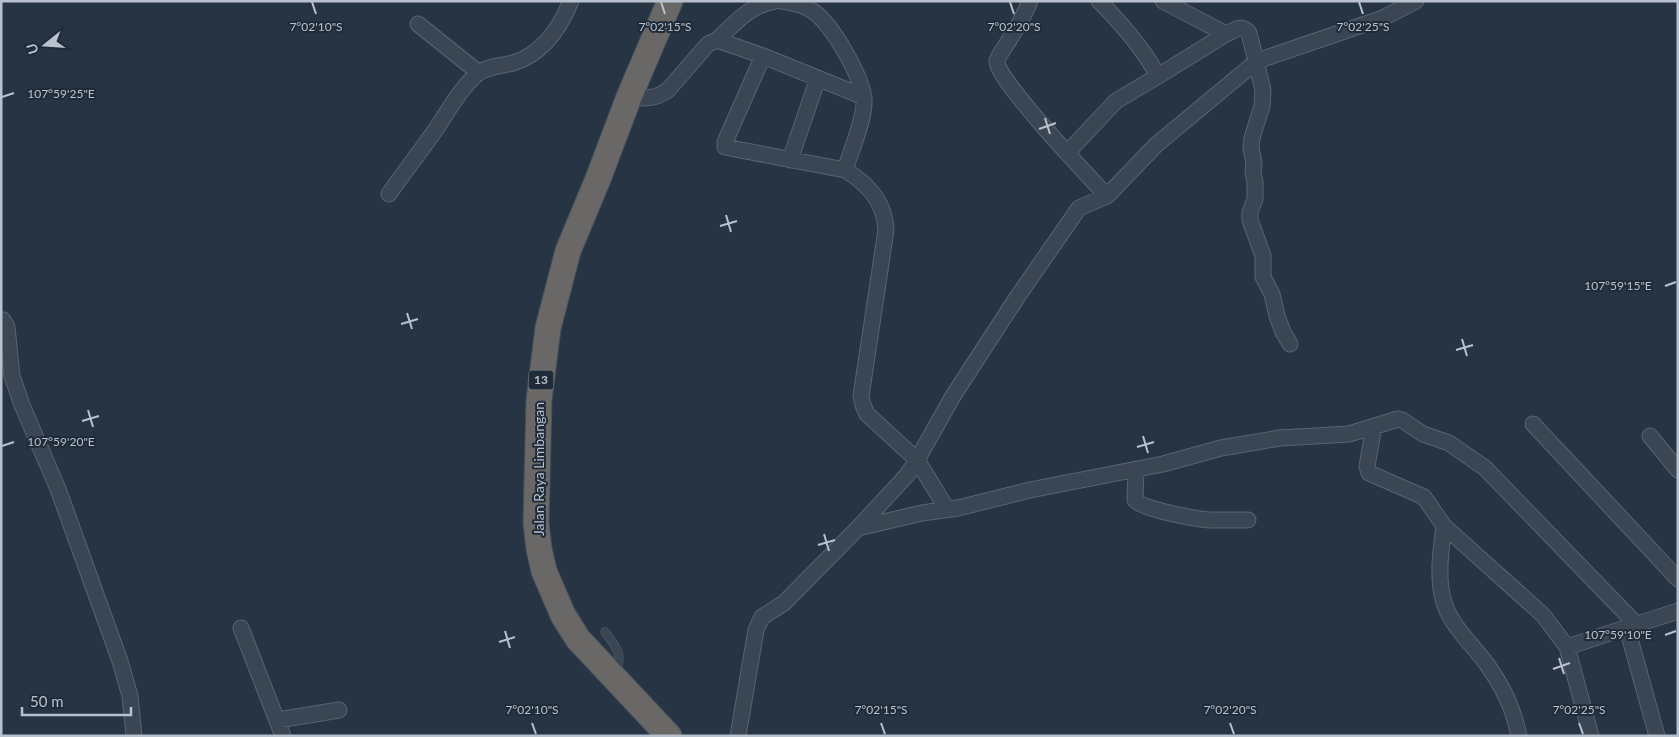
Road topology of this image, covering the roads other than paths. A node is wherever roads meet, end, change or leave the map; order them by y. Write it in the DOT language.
graph roads {
  1 [pos="571,1"];
  2 [pos="670,1"];
  3 [pos="775,1"];
  4 [pos="782,1"];
  5 [pos="1030,1"];
  6 [pos="1099,1"];
  7 [pos="1162,1"];
  8 [pos="1416,1"];
  9 [pos="418,24"];
  10 [pos="1226,34"];
  11 [pos="716,40"];
  12 [pos="763,56"];
  13 [pos="1257,61"];
  14 [pos="479,73"];
  15 [pos="1158,76"];
  16 [pos="818,78"];
  17 [pos="629,97"];
  18 [pos="864,97"];
  19 [pos="1067,153"];
  20 [pos="790,160"];
  21 [pos="845,170"];
  22 [pos="388,194"];
  23 [pos="1108,196"];
  24 [pos="1,320"];
  25 [pos="1290,344"];
  26 [pos="1,378"];
  27 [pos="17,390"];
  28 [pos="1532,424"];
  29 [pos="1374,426"];
  30 [pos="1650,436"];
  31 [pos="917,460"];
  32 [pos="1136,469"];
  33 [pos="1678,470"];
  34 [pos="947,509"];
  35 [pos="1248,520"];
  36 [pos="1444,526"];
  37 [pos="858,528"];
  38 [pos="1678,579"];
  39 [pos="1678,611"];
  40 [pos="1632,626"];
  41 [pos="241,628"];
  42 [pos="605,632"];
  43 [pos="1567,647"];
  44 [pos="614,678"];
  45 [pos="339,710"];
  46 [pos="278,720"];
  47 [pos="134,736"];
  48 [pos="283,736"];
  49 [pos="669,736"];
  50 [pos="738,736"];
  51 [pos="1519,736"];
  52 [pos="1591,736"];
  53 [pos="1657,736"];
  1 -- 14 [label="street"];
  2 -- 17 [label="highway, Jalan Raya Limbangan / 13"];
  3 -- 11 [label="street"];
  4 -- 18 [label="street"];
  5 -- 19 [label="street"];
  6 -- 15 [label="street"];
  7 -- 10 [label="street"];
  8 -- 13 [label="street"];
  9 -- 14 [label="street"];
  10 -- 13 [label="street"];
  10 -- 15 [label="street"];
  11 -- 12 [label="street"];
  11 -- 17 [label="street"];
  12 -- 16 [label="street"];
  12 -- 20 [label="street"];
  13 -- 23 [label="street"];
  13 -- 25 [label="street"];
  14 -- 22 [label="street"];
  15 -- 19 [label="street"];
  16 -- 18 [label="street"];
  16 -- 20 [label="street"];
  17 -- 44 [label="highway, Jalan Raya Limbangan / 13"];
  18 -- 21 [label="street"];
  19 -- 23 [label="street"];
  20 -- 21 [label="street"];
  21 -- 31 [label="street"];
  23 -- 31 [label="street"];
  24 -- 27 [label="street"];
  26 -- 27 [label="street"];
  27 -- 47 [label="street"];
  28 -- 38 [label="street"];
  29 -- 32 [label="street"];
  29 -- 36 [label="street"];
  29 -- 40 [label="street"];
  30 -- 33 [label="street"];
  31 -- 34 [label="street"];
  31 -- 37 [label="street"];
  32 -- 34 [label="street"];
  32 -- 35 [label="street"];
  34 -- 37 [label="street"];
  36 -- 43 [label="street"];
  36 -- 51 [label="street"];
  37 -- 50 [label="street"];
  39 -- 40 [label="street"];
  40 -- 43 [label="street"];
  40 -- 53 [label="street"];
  41 -- 46 [label="street"];
  42 -- 44 [label="lane"];
  43 -- 52 [label="street"];
  44 -- 49 [label="highway, Jalan Raya Limbangan / 13"];
  45 -- 46 [label="street"];
  46 -- 48 [label="street"];
}
